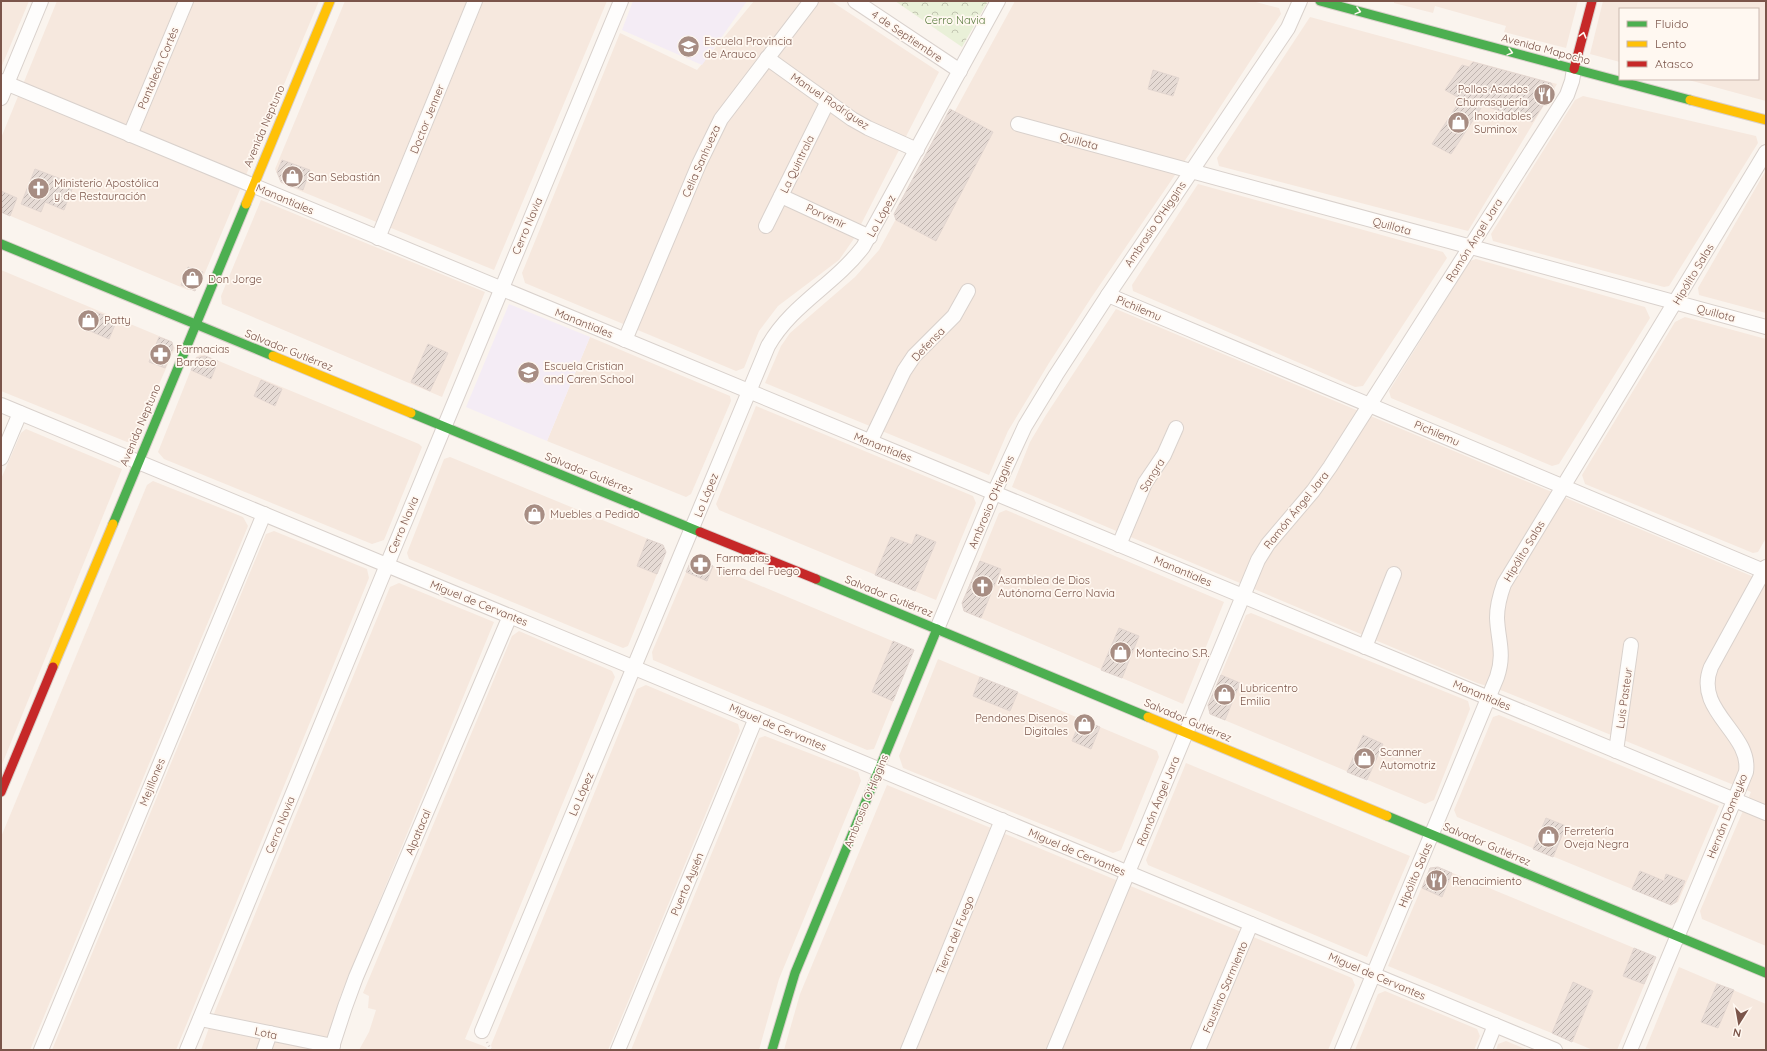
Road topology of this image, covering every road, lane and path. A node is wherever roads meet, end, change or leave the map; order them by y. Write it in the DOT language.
graph roads {
  1 [pos="41,1"];
  2 [pos="186,1"];
  3 [pos="330,1"];
  4 [pos="475,1"];
  5 [pos="621,1"];
  6 [pos="811,1"];
  7 [pos="855,1"];
  8 [pos="998,1"];
  9 [pos="1300,1"];
  10 [pos="1320,1"];
  11 [pos="1592,1"];
  12 [pos="767,58"];
  13 [pos="1574,69"];
  14 [pos="960,71"];
  15 [pos="4,82"];
  16 [pos="1,98"];
  17 [pos="828,101"];
  18 [pos="1766,120"];
  19 [pos="1018,124"];
  20 [pos="130,135"];
  21 [pos="917,150"];
  22 [pos="1766,152"];
  23 [pos="1191,171"];
  24 [pos="252,186"];
  25 [pos="781,196"];
  26 [pos="766,226"];
  27 [pos="870,237"];
  28 [pos="378,238"];
  29 [pos="1,244"];
  30 [pos="1470,247"];
  31 [pos="501,289"];
  32 [pos="968,290"];
  33 [pos="1108,295"];
  34 [pos="1675,302"];
  35 [pos="195,324"];
  36 [pos="1766,327"];
  37 [pos="625,340"];
  38 [pos="749,392"];
  39 [pos="1,405"];
  40 [pos="1370,405"];
  41 [pos="20,413"];
  42 [pos="444,427"];
  43 [pos="1176,428"];
  44 [pos="870,442"];
  45 [pos="1,458"];
  46 [pos="138,462"];
  47 [pos="1564,487"];
  48 [pos="994,493"];
  49 [pos="264,514"];
  50 [pos="692,528"];
  51 [pos="1119,545"];
  52 [pos="387,565"];
  53 [pos="1765,570"];
  54 [pos="1394,574"];
  55 [pos="1242,596"];
  56 [pos="510,616"];
  57 [pos="937,629"];
  58 [pos="1631,645"];
  59 [pos="1365,647"];
  60 [pos="634,667"];
  61 [pos="1488,698"];
  62 [pos="756,718"];
  63 [pos="1186,732"];
  64 [pos="1616,751"];
  65 [pos="879,769"];
  66 [pos="1,792"];
  67 [pos="1734,800"];
  68 [pos="1766,813"];
  69 [pos="1002,820"];
  70 [pos="1432,834"];
  71 [pos="1128,873"];
  72 [pos="1251,924"];
  73 [pos="1677,936"];
  74 [pos="1766,973"];
  75 [pos="1373,974"];
  76 [pos="200,1019"];
  77 [pos="1495,1025"];
  78 [pos="482,1031"];
  79 [pos="270,1033"];
  80 [pos="332,1048"];
  81 [pos="41,1050"];
  82 [pos="187,1050"];
  83 [pos="264,1050"];
  84 [pos="618,1050"];
  85 [pos="772,1050"];
  86 [pos="908,1050"];
  87 [pos="1054,1050"];
  88 [pos="1198,1050"];
  89 [pos="1342,1050"];
  90 [pos="1485,1050"];
  91 [pos="1555,1050"];
  92 [pos="1630,1050"];
  1 -- 15 [label="street"];
  2 -- 20 [label="street, Pantaleón Cortés"];
  3 -- 24 [label="main road, Avenida Neptuno"];
  4 -- 28 [label="street, Doctor Jenner"];
  5 -- 31 [label="street, Cerro Navia"];
  6 -- 12 [label="street, Celia Sanhueza"];
  7 -- 14 [label="street, 4 de Septiembre"];
  8 -- 14 [label="street, Lo López"];
  9 -- 23 [label="street, Ambrosio O'Higgins"];
  10 -- 13 [label="main road, Avenida Mapocho, one-way"];
  13 -- 11 [label="main road, Ramón Ángel Jara, one-way"];
  12 -- 17 [label="street, Manuel Rodríguez"];
  12 -- 37 [label="street, Celia Sanhueza"];
  13 -- 18 [label="main road, Avenida Mapocho"];
  13 -- 30 [label="street, Ramón Ángel Jara"];
  14 -- 21 [label="street, Lo López"];
  15 -- 16 [label="street"];
  15 -- 20 [label="street, Manantiales"];
  17 -- 21 [label="street, Manuel Rodríguez"];
  17 -- 25 [label="street, La Quintrala"];
  19 -- 23 [label="street, Quillota"];
  20 -- 24 [label="street, Manantiales"];
  21 -- 27 [label="street, Lo López"];
  22 -- 34 [label="street, Hipólito Salas"];
  23 -- 30 [label="street, Quillota"];
  23 -- 33 [label="street, Ambrosio O'Higgins"];
  24 -- 28 [label="street, Manantiales"];
  24 -- 35 [label="main road, Avenida Neptuno"];
  25 -- 26 [label="street, La Quintrala"];
  25 -- 27 [label="street, Porvenir"];
  27 -- 38 [label="street, Lo López"];
  28 -- 31 [label="street, Manantiales"];
  29 -- 35 [label="main road, Salvador Gutiérrez"];
  30 -- 34 [label="street, Quillota"];
  30 -- 40 [label="street, Ramón Ángel Jara"];
  31 -- 37 [label="street, Manantiales"];
  31 -- 42 [label="street, Cerro Navia"];
  32 -- 44 [label="street, Defensa"];
  33 -- 40 [label="street, Pichilemu"];
  33 -- 48 [label="street, Ambrosio O'Higgins"];
  34 -- 36 [label="street, Quillota"];
  34 -- 47 [label="street, Hipólito Salas"];
  35 -- 42 [label="main road, Salvador Gutiérrez"];
  35 -- 46 [label="main road, Avenida Neptuno"];
  37 -- 38 [label="street, Manantiales"];
  38 -- 44 [label="street, Manantiales"];
  38 -- 50 [label="street, Lo López"];
  39 -- 41 [label="street, Miguel de Cervantes"];
  40 -- 47 [label="street, Pichilemu"];
  40 -- 55 [label="street, Ramón Ángel Jara"];
  41 -- 45 [label="street"];
  41 -- 46 [label="street, Miguel de Cervantes"];
  42 -- 50 [label="main road, Salvador Gutiérrez"];
  42 -- 52 [label="street, Cerro Navia"];
  43 -- 51 [label="street, Sangra"];
  44 -- 48 [label="street, Manantiales"];
  46 -- 49 [label="street, Miguel de Cervantes"];
  46 -- 66 [label="main road, Avenida Neptuno"];
  47 -- 53 [label="street, Pichilemu"];
  47 -- 61 [label="street, Hipólito Salas"];
  48 -- 51 [label="street, Manantiales"];
  48 -- 57 [label="street, Ambrosio O'Higgins"];
  49 -- 52 [label="street, Miguel de Cervantes"];
  49 -- 81 [label="street, Mejillones"];
  50 -- 57 [label="main road, Salvador Gutiérrez"];
  50 -- 60 [label="street, Lo López"];
  51 -- 55 [label="street, Manantiales"];
  52 -- 56 [label="street, Miguel de Cervantes"];
  52 -- 76 [label="street, Cerro Navia"];
  53 -- 67 [label="street, Hernán Domeyko"];
  54 -- 59 [label="street"];
  55 -- 59 [label="street, Manantiales"];
  55 -- 63 [label="street, Ramón Ángel Jara"];
  56 -- 60 [label="street, Miguel de Cervantes"];
  56 -- 80 [label="street, Alpatacal"];
  57 -- 63 [label="main road, Salvador Gutiérrez"];
  57 -- 65 [label="main road, Ambrosio O'Higgins"];
  58 -- 64 [label="street, Luis Pasteur"];
  59 -- 61 [label="street, Manantiales"];
  60 -- 62 [label="street, Miguel de Cervantes"];
  60 -- 78 [label="street, Lo López"];
  61 -- 64 [label="street, Manantiales"];
  61 -- 70 [label="street, Hipólito Salas"];
  62 -- 65 [label="street, Miguel de Cervantes"];
  62 -- 84 [label="street, Puerto Aysén"];
  63 -- 70 [label="main road, Salvador Gutiérrez"];
  63 -- 71 [label="street, Ramón Ángel Jara"];
  64 -- 67 [label="street, Manantiales"];
  65 -- 69 [label="street, Miguel de Cervantes"];
  65 -- 85 [label="main road, Ambrosio O'Higgins"];
  67 -- 68 [label="street, Manantiales"];
  67 -- 73 [label="street, Hernán Domeyko"];
  69 -- 71 [label="street, Miguel de Cervantes"];
  69 -- 86 [label="street, Tierra del Fuego"];
  70 -- 73 [label="main road, Salvador Gutiérrez"];
  70 -- 75 [label="street, Hipólito Salas"];
  71 -- 72 [label="street, Miguel de Cervantes"];
  71 -- 87 [label="street, Ramón Ángel Jara"];
  72 -- 75 [label="street, Miguel de Cervantes"];
  72 -- 88 [label="street, Faustino Sarmiento"];
  73 -- 74 [label="main road, Salvador Gutiérrez"];
  73 -- 92 [label="street, Hernán Domeyko"];
  75 -- 77 [label="street, Miguel de Cervantes"];
  75 -- 89 [label="street, Hipólito Salas"];
  76 -- 79 [label="street, Lota"];
  76 -- 82 [label="street, Cerro Navia"];
  77 -- 90 [label="street"];
  77 -- 91 [label="street, Miguel de Cervantes"];
  79 -- 80 [label="street, Lota"];
  79 -- 83 [label="street"];
}
